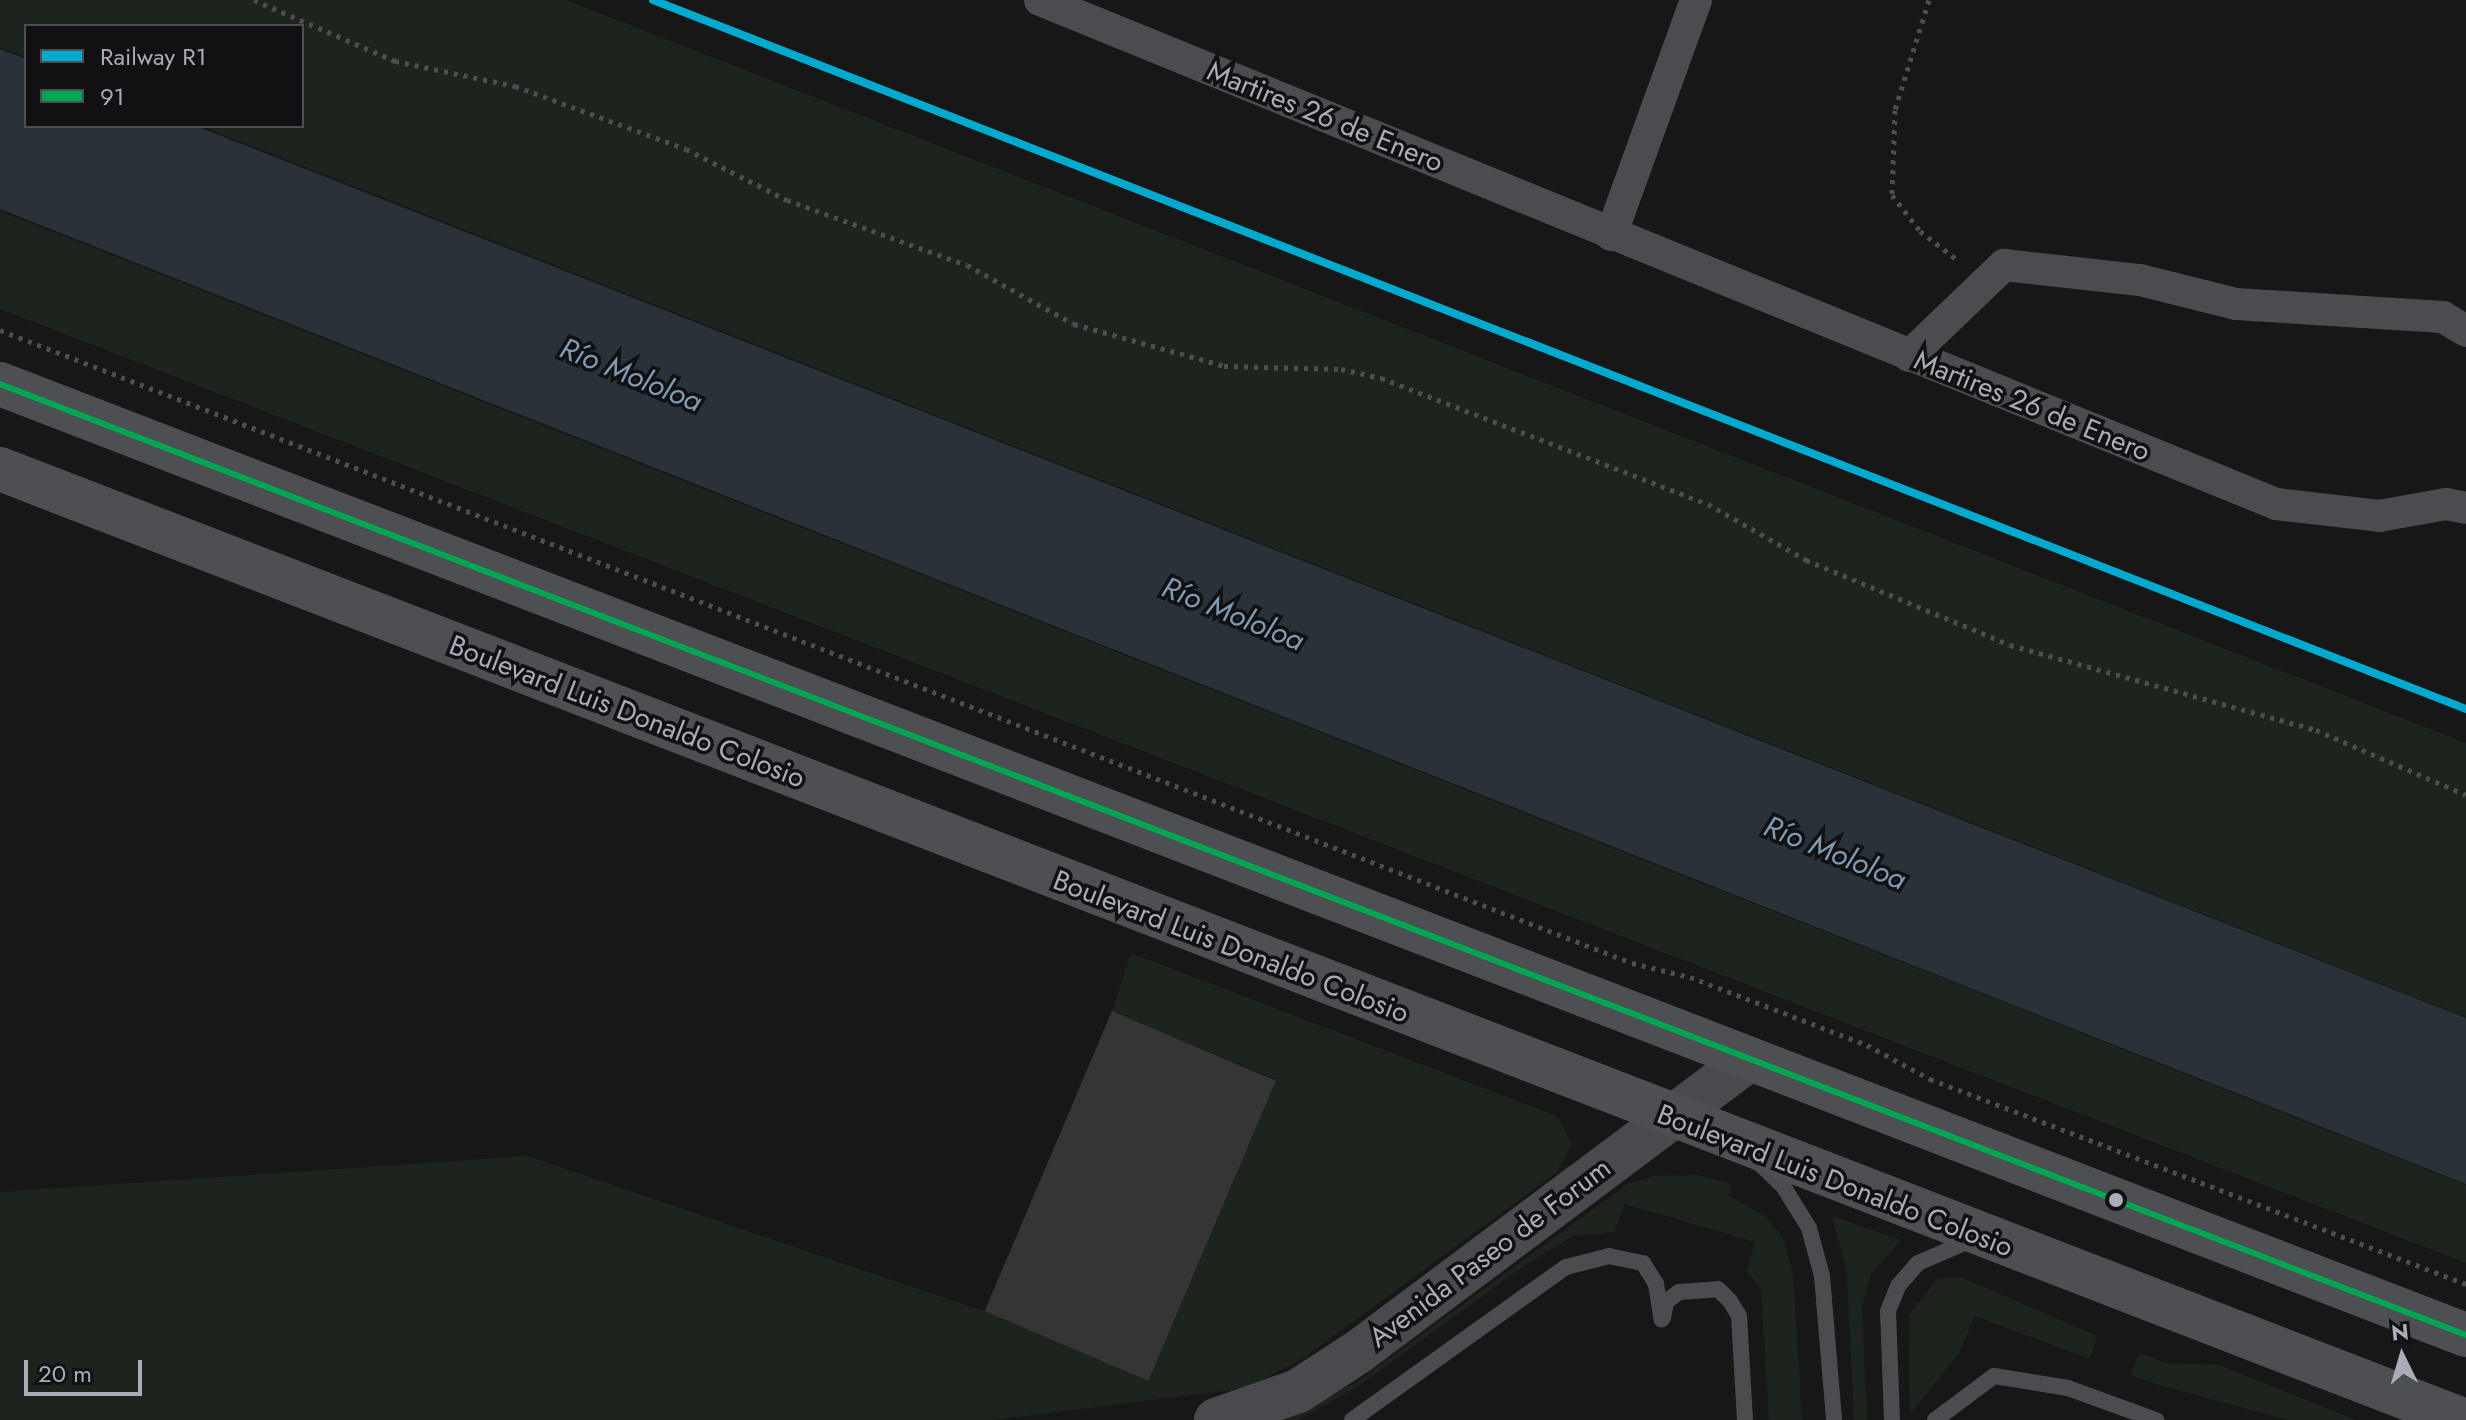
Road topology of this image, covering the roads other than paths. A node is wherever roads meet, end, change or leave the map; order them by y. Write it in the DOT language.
graph roads {
  1 [pos="1040,0"];
  2 [pos="1696,0"];
  3 [pos="1611,235"];
  4 [pos="2466,331"];
  5 [pos="1909,356"];
  6 [pos="0,384"];
  7 [pos="0,469"];
  8 [pos="2466,508"];
  9 [pos="1750,1059"];
  10 [pos="1686,1123"];
  11 [pos="2010,1249"];
  12 [pos="2466,1335"];
  13 [pos="2289,1352"];
  14 [pos="2466,1392"];
  15 [pos="1216,1420"];
  16 [pos="1352,1420"];
  17 [pos="1745,1420"];
  18 [pos="1834,1420"];
  19 [pos="1892,1420"];
  20 [pos="1935,1420"];
  21 [pos="2156,1420"];
  22 [pos="2463,1420"];
  1 -- 3 [label="street, Martires 26 de Enero"];
  2 -- 3 [label="street"];
  3 -- 5 [label="street, Martires 26 de Enero"];
  4 -- 5 [label="street"];
  5 -- 8 [label="street, Martires 26 de Enero"];
  6 -- 9 [label="main road"];
  7 -- 10 [label="main road, Boulevard Luis Donaldo Colosio"];
  9 -- 10 [label="street, Avenida Paseo de Forum"];
  9 -- 12 [label="main road"];
  10 -- 11 [label="main road, Boulevard Luis Donaldo Colosio"];
  10 -- 15 [label="street, Avenida Paseo de Forum"];
  10 -- 18 [label="lane"];
  11 -- 13 [label="main road, Boulevard Luis Donaldo Colosio"];
  11 -- 19 [label="lane"];
  13 -- 14 [label="main road"];
  13 -- 22 [label="main road, Boulevard Luis Donaldo Colosio"];
  16 -- 17 [label="lane"];
  20 -- 21 [label="lane"];
}
